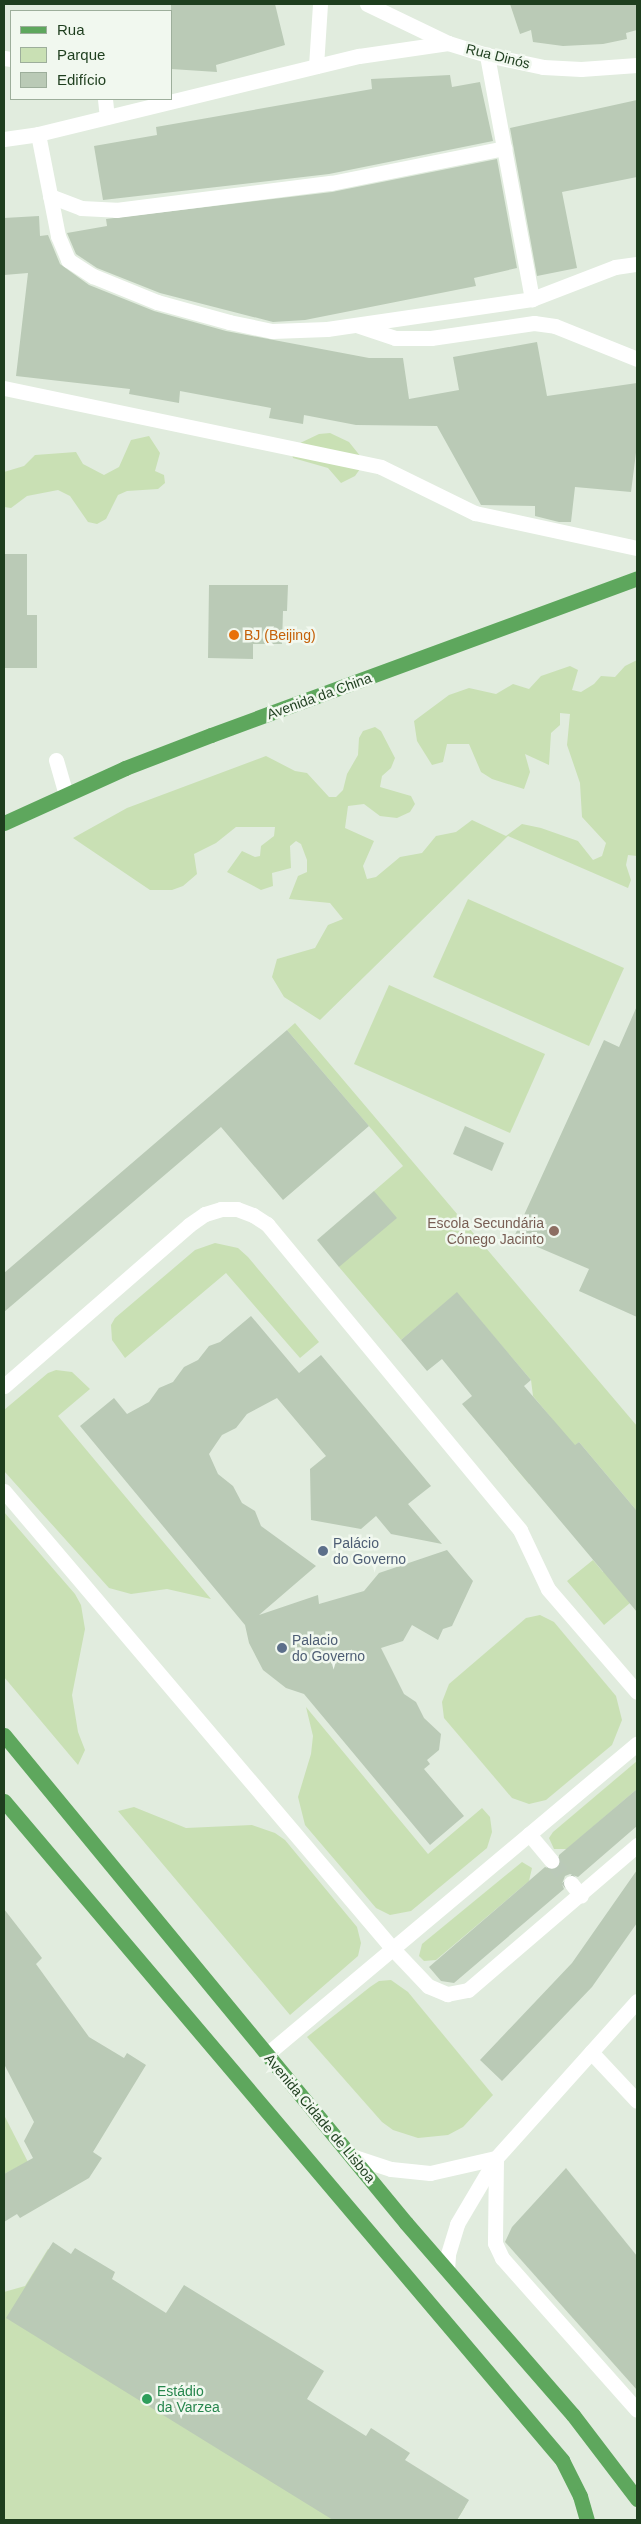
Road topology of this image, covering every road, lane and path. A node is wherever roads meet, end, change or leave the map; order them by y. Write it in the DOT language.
graph roads {
  1 [pos="320,4"];
  2 [pos="367,4"];
  3 [pos="448,43"];
  4 [pos="487,55"];
  5 [pos="637,65"];
  6 [pos="316,66"];
  7 [pos="105,100"];
  8 [pos="107,117"];
  9 [pos="38,134"];
  10 [pos="4,139"];
  11 [pos="504,148"];
  12 [pos="50,196"];
  13 [pos="637,264"];
  14 [pos="532,299"];
  15 [pos="356,325"];
  16 [pos="637,359"];
  17 [pos="4,388"];
  18 [pos="637,548"];
  19 [pos="637,578"];
  20 [pos="56,760"];
  21 [pos="66,795"];
  22 [pos="4,823"];
  23 [pos="4,1386"];
  24 [pos="4,1491"];
  25 [pos="637,1692"];
  26 [pos="4,1735"];
  27 [pos="637,1744"];
  28 [pos="4,1801"];
  29 [pos="529,1834"];
  30 [pos="637,1845"];
  31 [pos="552,1862"];
  32 [pos="571,1883"];
  33 [pos="581,1896"];
  34 [pos="392,1948"];
  35 [pos="637,2001"];
  36 [pos="591,2052"];
  37 [pos="267,2054"];
  38 [pos="637,2101"];
  39 [pos="354,2157"];
  40 [pos="496,2158"];
  41 [pos="447,2270"];
  42 [pos="637,2410"];
  43 [pos="637,2499"];
  44 [pos="587,2520"];
  1 -- 6 [label="street"];
  2 -- 3 [label="street, Rua Dinós"];
  3 -- 4 [label="street, Rua Dinós"];
  3 -- 6 [label="street"];
  4 -- 5 [label="street, Rua Dinós"];
  4 -- 11 [label="street"];
  6 -- 8 [label="street"];
  7 -- 8 [label="street"];
  8 -- 9 [label="street"];
  9 -- 10 [label="street"];
  9 -- 12 [label="street"];
  11 -- 12 [label="street"];
  11 -- 14 [label="street"];
  12 -- 15 [label="street"];
  13 -- 14 [label="street"];
  14 -- 15 [label="street"];
  15 -- 16 [label="street"];
  17 -- 18 [label="street"];
  19 -- 21 [label="main road, Avenida da China"];
  20 -- 21 [label="street"];
  21 -- 22 [label="main road, Avenida da China"];
  23 -- 25 [label="street"];
  24 -- 34 [label="street"];
  26 -- 37 [label="main road, Avenida Cidade de Lisboa"];
  27 -- 29 [label="street"];
  28 -- 44 [label="main road"];
  29 -- 31 [label="street"];
  29 -- 34 [label="street"];
  30 -- 33 [label="street"];
  32 -- 33 [label="street"];
  33 -- 34 [label="street"];
  34 -- 37 [label="street"];
  35 -- 36 [label="street"];
  36 -- 38 [label="street"];
  36 -- 40 [label="street"];
  37 -- 39 [label="main road, Avenida Cidade de Lisboa"];
  39 -- 40 [label="street"];
  39 -- 41 [label="main road, Avenida Cidade de Lisboa"];
  40 -- 41 [label="street"];
  40 -- 42 [label="street"];
  41 -- 43 [label="main road, Avenida Cidade de Lisboa"];
}
